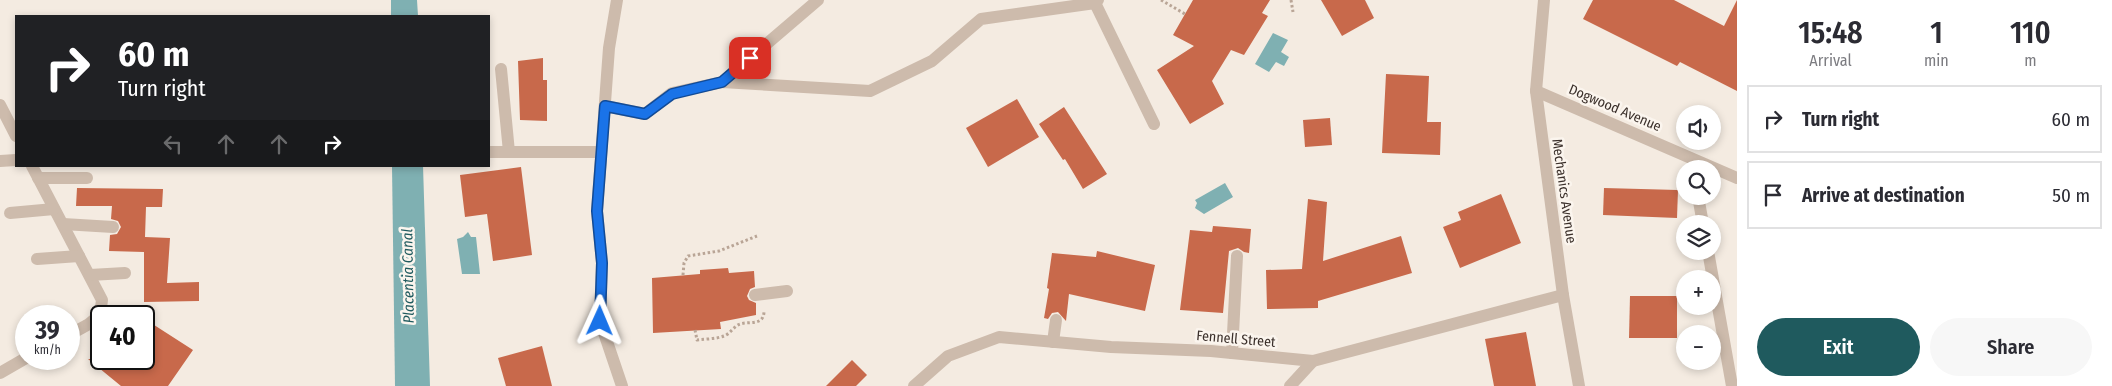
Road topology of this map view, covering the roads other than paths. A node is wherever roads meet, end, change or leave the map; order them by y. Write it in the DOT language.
graph roads {
  1 [pos="617,0"];
  2 [pos="818,0"];
  3 [pos="1544,0"];
  4 [pos="1097,1"];
  5 [pos="501,69"];
  6 [pos="722,82"];
  7 [pos="1536,91"];
  8 [pos="0,105"];
  9 [pos="605,106"];
  10 [pos="1154,124"];
  11 [pos="15,130"];
  12 [pos="490,152"];
  13 [pos="508,152"];
  14 [pos="601,152"];
  15 [pos="15,160"];
  16 [pos="1685,160"];
  17 [pos="0,161"];
  18 [pos="35,172"];
  19 [pos="1721,173"];
  20 [pos="87,178"];
  21 [pos="1737,178"];
  22 [pos="54,209"];
  23 [pos="10,213"];
  24 [pos="62,224"];
  25 [pos="113,227"];
  26 [pos="79,256"];
  27 [pos="1236,256"];
  28 [pos="37,259"];
  29 [pos="1710,260"];
  30 [pos="125,273"];
  31 [pos="90,275"];
  32 [pos="787,291"];
  33 [pos="760,295"];
  34 [pos="1563,295"];
  35 [pos="1056,320"];
  36 [pos="80,329"];
  37 [pos="1053,342"];
  38 [pos="1232,353"];
  39 [pos="1313,361"];
  40 [pos="15,364"];
  41 [pos="0,373"];
  42 [pos="622,386"];
  43 [pos="914,386"];
  44 [pos="1290,386"];
  45 [pos="1579,386"];
  46 [pos="1732,386"];
  1 -- 9 [label="street"];
  2 -- 6 [label="street"];
  3 -- 7 [label="street, Mechanics Avenue"];
  4 -- 6 [label="street"];
  4 -- 10 [label="street"];
  5 -- 13 [label="street"];
  6 -- 9 [label="street"];
  7 -- 16 [label="street, Dogwood Avenue"];
  7 -- 34 [label="street, Mechanics Avenue"];
  8 -- 11 [label="street"];
  9 -- 14 [label="street"];
  12 -- 13 [label="street"];
  13 -- 14 [label="street"];
  14 -- 42 [label="street"];
  15 -- 17 [label="street"];
  18 -- 20 [label="street"];
  18 -- 22 [label="street"];
  19 -- 21 [label="street, Dogwood Avenue"];
  22 -- 23 [label="street"];
  22 -- 24 [label="street"];
  24 -- 25 [label="street"];
  24 -- 26 [label="street"];
  26 -- 28 [label="street"];
  26 -- 31 [label="street"];
  27 -- 38 [label="street"];
  29 -- 46 [label="street"];
  30 -- 31 [label="street"];
  31 -- 36 [label="street"];
  32 -- 33 [label="street"];
  34 -- 39 [label="street, Fennell Street"];
  34 -- 45 [label="street, Mechanics Avenue"];
  35 -- 37 [label="street"];
  37 -- 38 [label="street, Fennell Street"];
  37 -- 43 [label="street, Fennell Street"];
  38 -- 39 [label="street, Fennell Street"];
  39 -- 44 [label="street"];
  40 -- 41 [label="street"];
}
